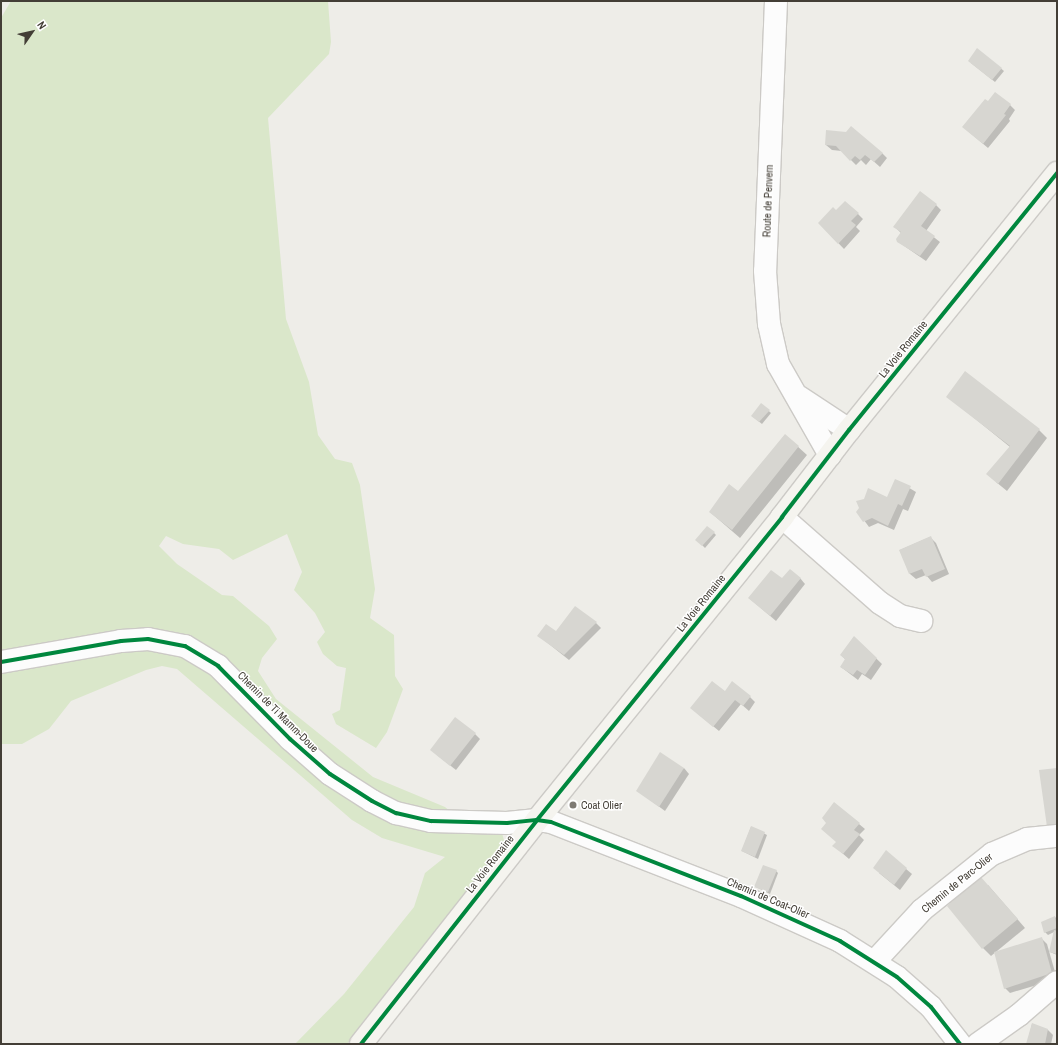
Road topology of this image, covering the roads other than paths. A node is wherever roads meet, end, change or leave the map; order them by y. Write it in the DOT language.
graph roads {
  1 [pos="776,1"];
  2 [pos="1057,173"];
  3 [pos="797,395"];
  4 [pos="849,430"];
  5 [pos="830,455"];
  6 [pos="782,517"];
  7 [pos="922,621"];
  8 [pos="1,662"];
  9 [pos="537,820"];
  10 [pos="1057,836"];
  11 [pos="875,961"];
  12 [pos="1057,982"];
  13 [pos="361,1044"];
  14 [pos="960,1044"];
  15 [pos="978,1044"];
  1 -- 3 [label="street, Route de Penvern"];
  2 -- 4 [label="street, La Voie Romaine"];
  3 -- 4 [label="street, Route de Penvern"];
  3 -- 5 [label="street, Route de Penvern"];
  4 -- 5 [label="street, La Voie Romaine"];
  5 -- 6 [label="street, La Voie Romaine"];
  6 -- 7 [label="street"];
  6 -- 9 [label="street, La Voie Romaine"];
  8 -- 9 [label="street, Chemin de Ti Mamm-Doue"];
  9 -- 11 [label="street, Chemin de Coat-Olier"];
  9 -- 13 [label="street, La Voie Romaine"];
  10 -- 11 [label="street, Chemin de Parc-Olier"];
  11 -- 14 [label="street, Chemin de Coat-Olier"];
  12 -- 15 [label="street"];
}
